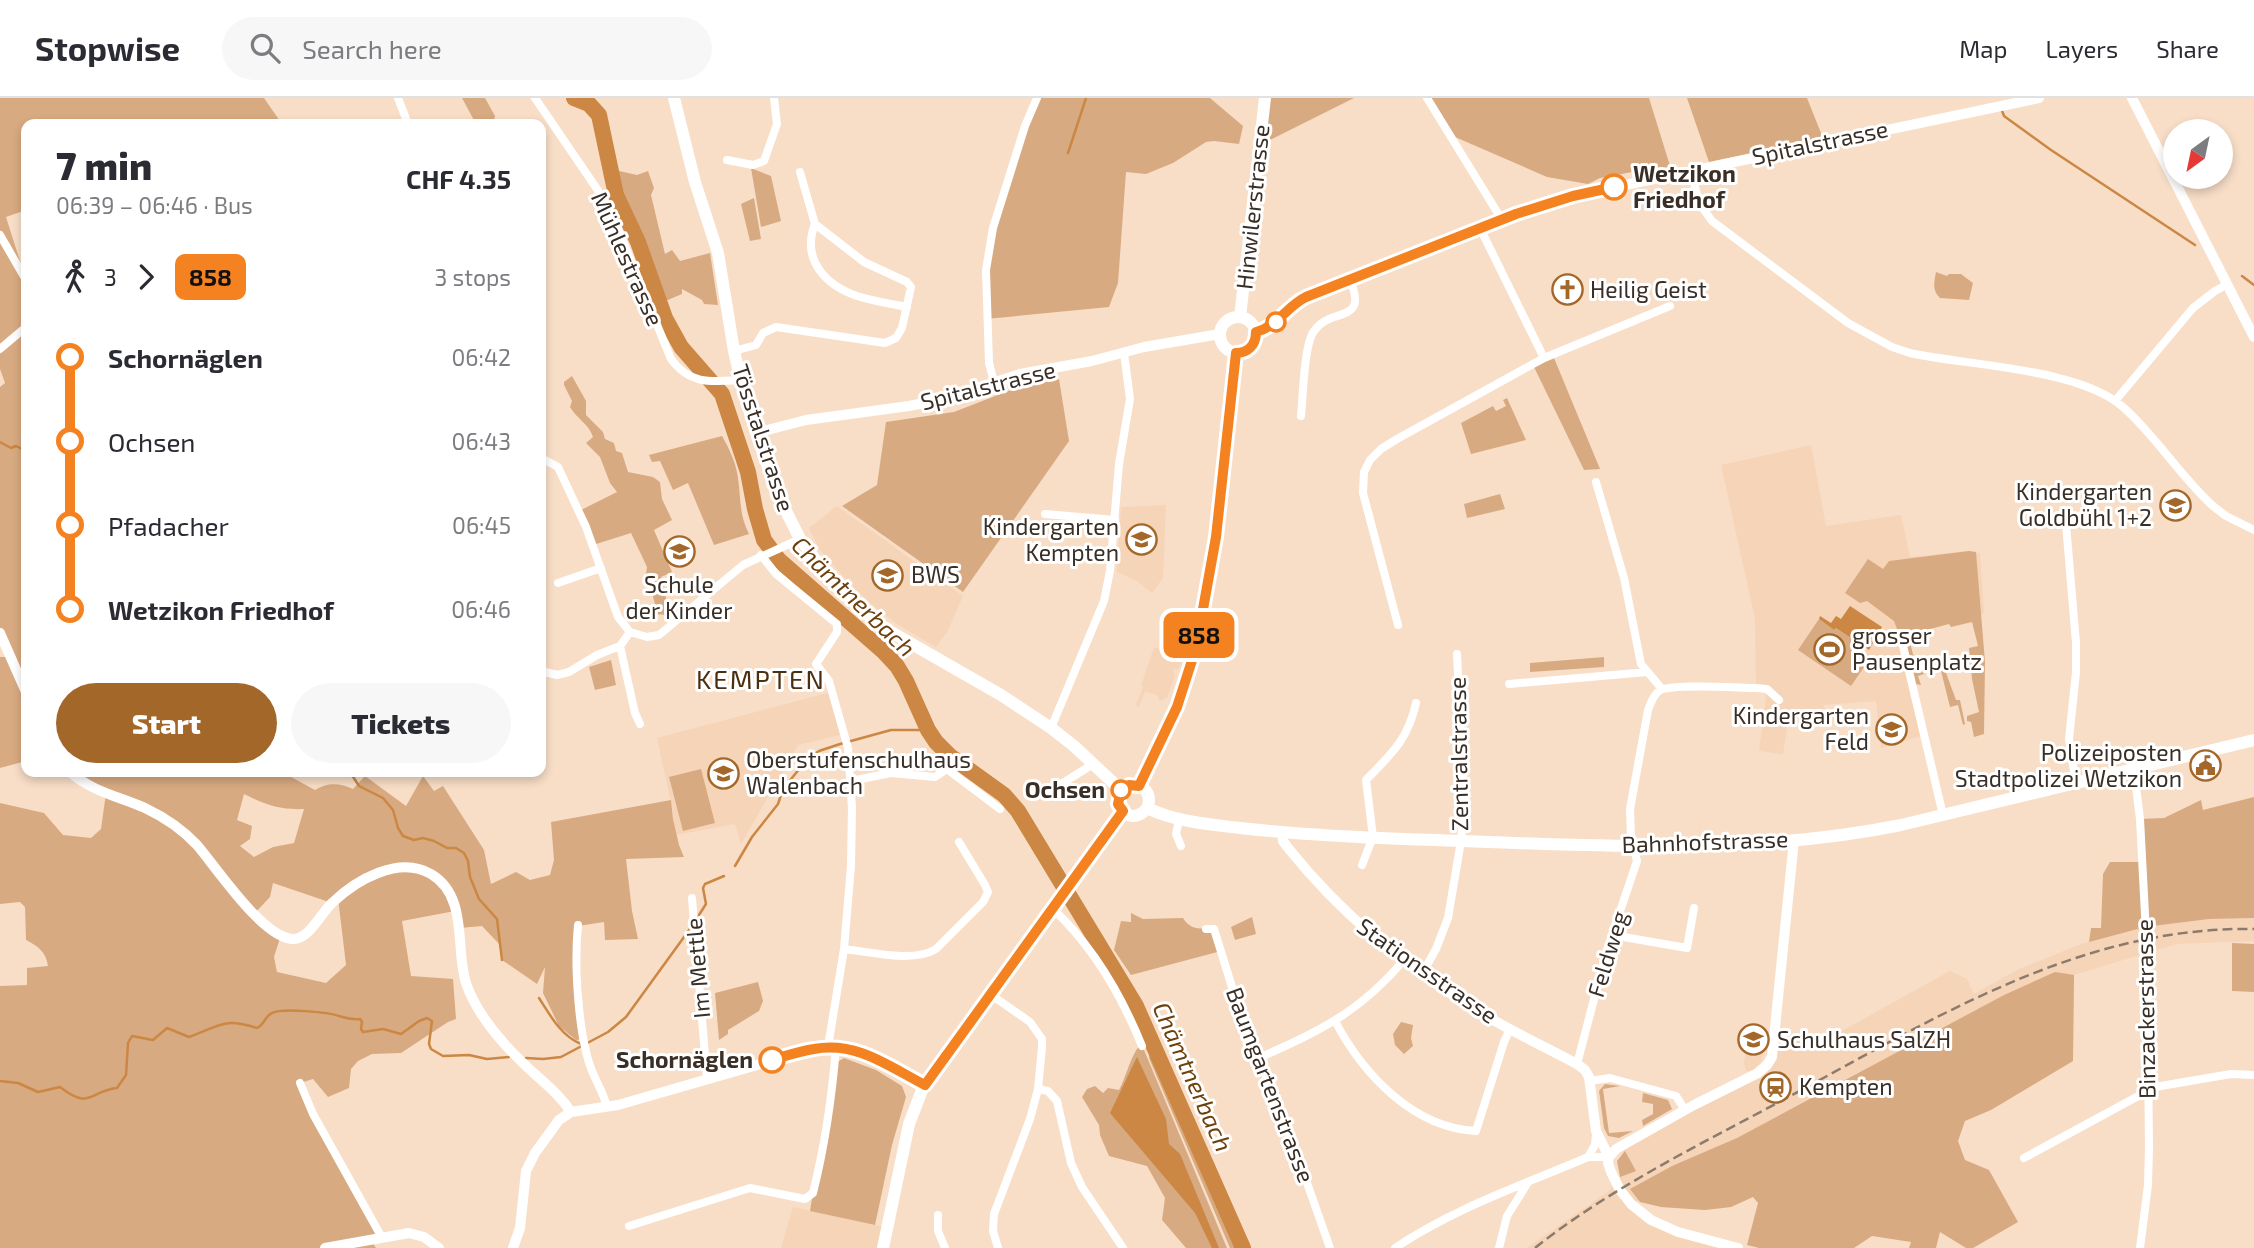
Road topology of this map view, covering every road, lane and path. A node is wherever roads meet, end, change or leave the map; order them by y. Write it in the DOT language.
graph roads {
  1 [pos="398,98"];
  2 [pos="535,98"];
  3 [pos="674,98"];
  4 [pos="775,98"];
  5 [pos="1037,98"];
  6 [pos="1265,98"];
  7 [pos="1427,98"];
  8 [pos="2039,98"];
  9 [pos="2132,98"];
  10 [pos="406,119"];
  11 [pos="727,160"];
  12 [pos="1691,170"];
  13 [pos="800,172"];
  14 [pos="1502,220"];
  15 [pos="815,224"];
  16 [pos="1480,228"];
  17 [pos="0,235"];
  18 [pos="21,271"];
  19 [pos="1350,280"];
  20 [pos="2226,285"];
  21 [pos="1670,306"];
  22 [pos="906,307"];
  23 [pos="1240,317"];
  24 [pos="21,331"];
  25 [pos="1256,332"];
  26 [pos="1220,334"];
  27 [pos="2254,337"];
  28 [pos="0,349"];
  29 [pos="734,351"];
  30 [pos="1124,353"];
  31 [pos="1236,353"];
  32 [pos="1544,358"];
  33 [pos="741,380"];
  34 [pos="994,382"];
  35 [pos="2115,401"];
  36 [pos="1301,416"];
  37 [pos="756,433"];
  38 [pos="546,459"];
  39 [pos="1596,482"];
  40 [pos="2064,512"];
  41 [pos="1045,514"];
  42 [pos="1115,520"];
  43 [pos="2254,530"];
  44 [pos="800,539"];
  45 [pos="762,554"];
  46 [pos="601,568"];
  47 [pos="558,583"];
  48 [pos="1398,625"];
  49 [pos="630,632"];
  50 [pos="0,633"];
  51 [pos="1900,633"];
  52 [pos="620,646"];
  53 [pos="1457,654"];
  54 [pos="546,672"];
  55 [pos="1647,672"];
  56 [pos="21,681"];
  57 [pos="1509,684"];
  58 [pos="1662,689"];
  59 [pos="1779,700"];
  60 [pos="1416,704"];
  61 [pos="640,724"];
  62 [pos="1051,728"];
  63 [pos="2254,740"];
  64 [pos="1093,764"];
  65 [pos="2134,770"];
  66 [pos="77,777"];
  67 [pos="851,781"];
  68 [pos="2076,783"];
  69 [pos="1139,786"];
  70 [pos="1121,790"];
  71 [pos="1047,793"];
  72 [pos="1147,808"];
  73 [pos="1000,809"];
  74 [pos="1123,811"];
  75 [pos="1943,815"];
  76 [pos="1179,820"];
  77 [pos="1282,832"];
  78 [pos="1373,837"];
  79 [pos="1794,840"];
  80 [pos="1461,841"];
  81 [pos="959,842"];
  82 [pos="1633,845"];
  83 [pos="1181,846"];
  84 [pos="1362,865"];
  85 [pos="692,898"];
  86 [pos="1055,903"];
  87 [pos="1695,908"];
  88 [pos="578,926"];
  89 [pos="1206,929"];
  90 [pos="1612,935"];
  91 [pos="844,949"];
  92 [pos="1404,960"];
  93 [pos="1423,974"];
  94 [pos="990,995"];
  95 [pos="1335,1021"];
  96 [pos="1510,1029"];
  97 [pos="1142,1046"];
  98 [pos="832,1047"];
  99 [pos="1259,1058"];
  100 [pos="1577,1064"];
  101 [pos="2254,1075"];
  102 [pos="707,1079"];
  103 [pos="1590,1081"];
  104 [pos="300,1083"];
  105 [pos="925,1085"];
  106 [pos="1038,1089"];
  107 [pos="2147,1090"];
  108 [pos="607,1106"];
  109 [pos="1685,1110"];
  110 [pos="571,1111"];
  111 [pos="1596,1131"];
  112 [pos="1588,1157"];
  113 [pos="1609,1157"];
  114 [pos="2024,1158"];
  115 [pos="1528,1183"];
  116 [pos="938,1215"];
  117 [pos="629,1226"];
  118 [pos="381,1236"];
  119 [pos="515,1247"];
  120 [pos="325,1248"];
  121 [pos="439,1248"];
  122 [pos="883,1248"];
  123 [pos="945,1248"];
  124 [pos="998,1248"];
  125 [pos="1123,1248"];
  126 [pos="1330,1248"];
  127 [pos="1395,1248"];
  128 [pos="1499,1248"];
  129 [pos="1738,1248"];
  130 [pos="2140,1248"];
  1 -- 10 [label="street"];
  2 -- 33 [label="street, Mühlestrasse"];
  3 -- 29 [label="main road, Tösstalstrasse"];
  4 -- 11 [label="street"];
  5 -- 34 [label="street"];
  6 -- 23 [label="main road, Hinwilerstrasse"];
  7 -- 14 [label="street"];
  8 -- 12 [label="street, Spitalstrasse"];
  9 -- 20 [label="street"];
  12 -- 14 [label="street, Spitalstrasse"];
  12 -- 35 [label="street"];
  13 -- 15 [label="street"];
  14 -- 16 [label="street, Spitalstrasse"];
  15 -- 22 [label="street"];
  15 -- 22 [label="street"];
  16 -- 19 [label="street, Spitalstrasse"];
  16 -- 32 [label="street"];
  17 -- 18 [label="street"];
  19 -- 25 [label="street, Spitalstrasse"];
  19 -- 36 [label="street"];
  20 -- 27 [label="street"];
  20 -- 35 [label="street"];
  21 -- 32 [label="street"];
  22 -- 29 [label="street"];
  23 -- 25 [label="main road"];
  23 -- 26 [label="main road"];
  24 -- 28 [label="street"];
  25 -- 31 [label="main road"];
  26 -- 30 [label="street, Spitalstrasse"];
  26 -- 31 [label="main road"];
  29 -- 33 [label="main road, Tösstalstrasse"];
  30 -- 34 [label="street, Spitalstrasse"];
  30 -- 42 [label="street"];
  31 -- 69 [label="main road"];
  32 -- 48 [label="street"];
  33 -- 37 [label="main road, Tösstalstrasse"];
  34 -- 37 [label="street, Spitalstrasse"];
  35 -- 43 [label="street"];
  37 -- 44 [label="main road, Tösstalstrasse"];
  38 -- 46 [label="street"];
  39 -- 55 [label="street"];
  40 -- 68 [label="street"];
  41 -- 42 [label="street"];
  42 -- 62 [label="street"];
  44 -- 45 [label="street"];
  44 -- 62 [label="main road, Tösstalstrasse"];
  45 -- 49 [label="street"];
  45 -- 67 [label="street"];
  46 -- 47 [label="street"];
  46 -- 49 [label="street"];
  49 -- 52 [label="street"];
  50 -- 56 [label="street"];
  51 -- 75 [label="street"];
  52 -- 54 [label="street"];
  52 -- 61 [label="street"];
  53 -- 80 [label="street, Zentralstrasse"];
  55 -- 57 [label="street"];
  55 -- 58 [label="street"];
  58 -- 59 [label="street"];
  58 -- 82 [label="street, Feldweg"];
  60 -- 78 [label="street"];
  62 -- 64 [label="main road, Tösstalstrasse"];
  63 -- 65 [label="main road, Bahnhofstrasse"];
  64 -- 70 [label="main road, Tösstalstrasse"];
  64 -- 71 [label="street"];
  65 -- 68 [label="main road, Bahnhofstrasse"];
  65 -- 107 [label="street, Binzackerstrasse"];
  66 -- 110 [label="street"];
  67 -- 73 [label="street"];
  67 -- 91 [label="street"];
  68 -- 75 [label="main road, Bahnhofstrasse"];
  69 -- 70 [label="main road"];
  69 -- 72 [label="main road"];
  70 -- 74 [label="main road"];
  72 -- 74 [label="main road"];
  72 -- 76 [label="main road, Bahnhofstrasse"];
  74 -- 86 [label="main road"];
  75 -- 79 [label="main road, Bahnhofstrasse"];
  76 -- 77 [label="main road, Bahnhofstrasse"];
  76 -- 83 [label="street"];
  77 -- 78 [label="main road, Bahnhofstrasse"];
  77 -- 92 [label="street, Stationsstrasse"];
  78 -- 80 [label="main road, Bahnhofstrasse"];
  78 -- 84 [label="street"];
  79 -- 82 [label="main road, Bahnhofstrasse"];
  79 -- 109 [label="street"];
  80 -- 82 [label="main road, Bahnhofstrasse"];
  80 -- 93 [label="street, Zentralstrasse"];
  81 -- 91 [label="street"];
  82 -- 90 [label="street, Feldweg"];
  85 -- 102 [label="street, Im Mettle"];
  86 -- 94 [label="main road"];
  86 -- 97 [label="street"];
  87 -- 90 [label="street"];
  88 -- 108 [label="street"];
  89 -- 99 [label="street, Baumgartenstrasse"];
  90 -- 100 [label="street, Feldweg"];
  91 -- 98 [label="street"];
  92 -- 93 [label="street, Stationsstrasse"];
  92 -- 95 [label="street"];
  93 -- 96 [label="street, Stationsstrasse"];
  94 -- 105 [label="main road"];
  94 -- 106 [label="street"];
  95 -- 96 [label="street"];
  95 -- 99 [label="street"];
  96 -- 100 [label="street, Stationsstrasse"];
  98 -- 102 [label="street"];
  98 -- 105 [label="street"];
  98 -- 117 [label="street"];
  99 -- 126 [label="street, Baumgartenstrasse"];
  100 -- 103 [label="street, Stationsstrasse"];
  101 -- 107 [label="street"];
  102 -- 108 [label="street"];
  103 -- 109 [label="street"];
  103 -- 111 [label="street"];
  104 -- 118 [label="street"];
  105 -- 122 [label="main road"];
  106 -- 124 [label="street"];
  106 -- 125 [label="street"];
  107 -- 114 [label="street"];
  107 -- 130 [label="street, Binzackerstrasse"];
  108 -- 110 [label="street"];
  109 -- 113 [label="street"];
  110 -- 119 [label="street"];
  111 -- 112 [label="street"];
  111 -- 113 [label="street"];
  112 -- 113 [label="street"];
  112 -- 115 [label="street"];
  113 -- 129 [label="street"];
  115 -- 127 [label="street"];
  115 -- 128 [label="street"];
  116 -- 123 [label="street"];
  118 -- 120 [label="street"];
  118 -- 121 [label="street"];
}
